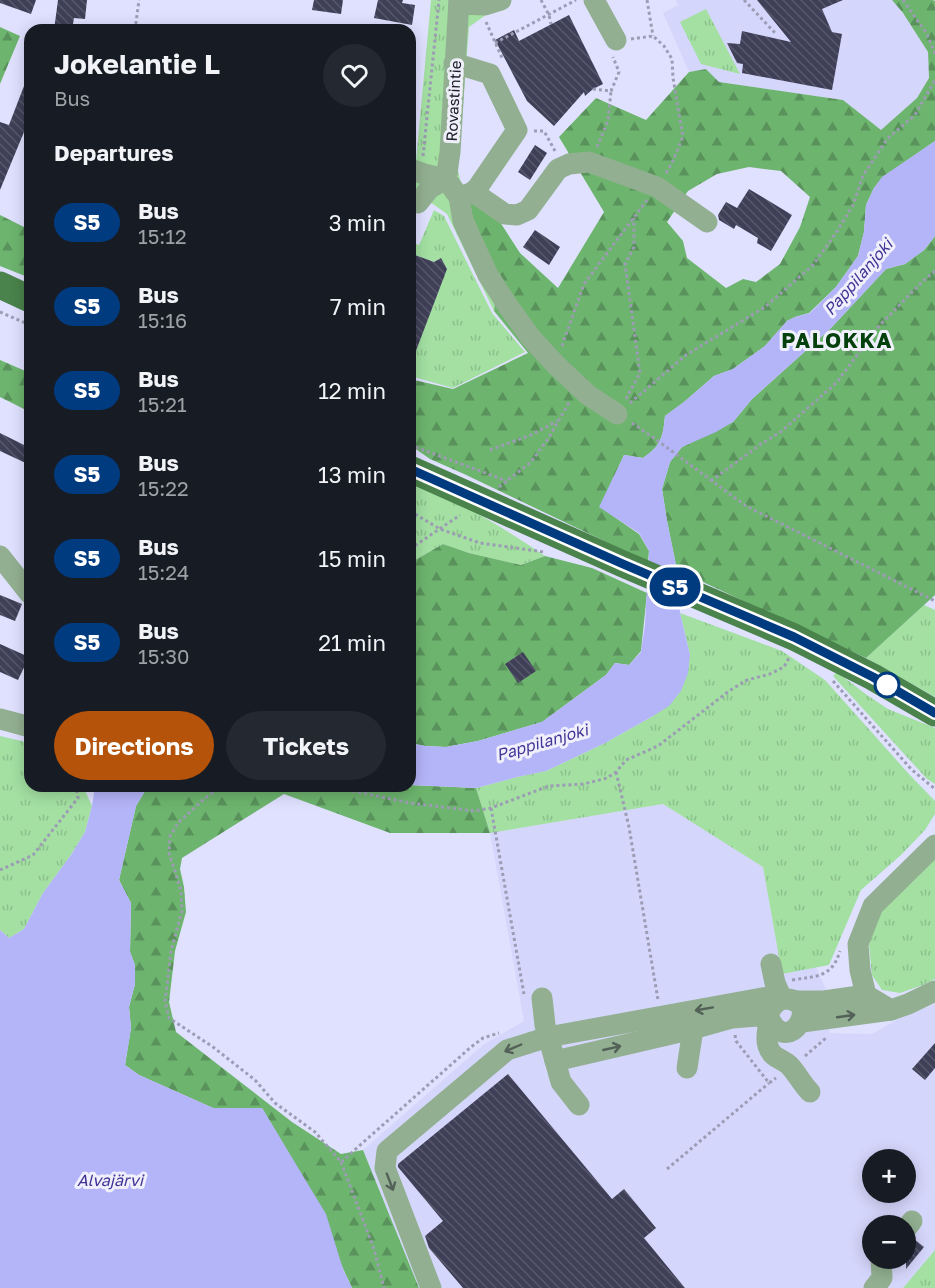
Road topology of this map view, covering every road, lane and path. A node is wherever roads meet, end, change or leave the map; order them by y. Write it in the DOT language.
graph roads {
  1 [pos="139,0"];
  2 [pos="501,0"];
  3 [pos="541,0"];
  4 [pos="576,0"];
  5 [pos="594,0"];
  6 [pos="647,0"];
  7 [pos="744,0"];
  8 [pos="903,0"];
  9 [pos="452,1"];
  10 [pos="549,15"];
  11 [pos="136,24"];
  12 [pos="551,24"];
  13 [pos="776,34"];
  14 [pos="653,36"];
  15 [pos="616,40"];
  16 [pos="495,43"];
  17 [pos="935,54"];
  18 [pos="454,63"];
  19 [pos="935,80"];
  20 [pos="593,89"];
  21 [pos="611,91"];
  22 [pos="517,130"];
  23 [pos="596,149"];
  24 [pos="558,155"];
  25 [pos="417,171"];
  26 [pos="446,179"];
  27 [pos="466,194"];
  28 [pos="418,203"];
  29 [pos="634,217"];
  30 [pos="707,222"];
  31 [pos="935,271"];
  32 [pos="0,285"];
  33 [pos="24,296"];
  34 [pos="0,312"];
  35 [pos="24,322"];
  36 [pos="579,387"];
  37 [pos="617,414"];
  38 [pos="558,420"];
  39 [pos="416,447"];
  40 [pos="490,450"];
  41 [pos="416,472"];
  42 [pos="507,481"];
  43 [pos="711,481"];
  44 [pos="493,492"];
  45 [pos="464,512"];
  46 [pos="416,515"];
  47 [pos="440,529"];
  48 [pos="416,545"];
  49 [pos="553,554"];
  50 [pos="0,556"];
  51 [pos="24,586"];
  52 [pos="935,601"];
  53 [pos="792,651"];
  54 [pos="829,677"];
  55 [pos="935,713"];
  56 [pos="0,719"];
  57 [pos="24,726"];
  58 [pos="616,772"];
  59 [pos="935,789"];
  60 [pos="77,792"];
  61 [pos="214,792"];
  62 [pos="358,792"];
  63 [pos="491,808"];
  64 [pos="935,845"];
  65 [pos="0,870"];
  66 [pos="771,964"];
  67 [pos="935,991"];
  68 [pos="867,995"];
  69 [pos="534,1000"];
  70 [pos="788,1000"];
  71 [pos="658,1001"];
  72 [pos="891,1010"];
  73 [pos="770,1020"];
  74 [pos="797,1027"];
  75 [pos="693,1029"];
  76 [pos="506,1031"];
  77 [pos="549,1037"];
  78 [pos="555,1061"];
  79 [pos="788,1064"];
  80 [pos="687,1068"];
  81 [pos="769,1083"];
  82 [pos="810,1092"];
  83 [pos="579,1105"];
  84 [pos="341,1162"];
  85 [pos="667,1169"];
  86 [pos="882,1269"];
  87 [pos="384,1288"];
  88 [pos="431,1288"];
  89 [pos="874,1288"];
  1 -- 11 [label="path"];
  2 -- 9 [label="street"];
  3 -- 10 [label="path"];
  4 -- 10 [label="path"];
  5 -- 15 [label="street"];
  6 -- 14 [label="path"];
  7 -- 13 [label="path"];
  8 -- 17 [label="path"];
  9 -- 18 [label="street, Rovastintie"];
  9 -- 25 [label="path"];
  10 -- 12 [label="path"];
  10 -- 16 [label="path"];
  15 -- 21 [label="path"];
  18 -- 22 [label="street"];
  18 -- 26 [label="street, Rovastintie"];
  19 -- 37 [label="path"];
  20 -- 21 [label="path"];
  21 -- 23 [label="path"];
  22 -- 24 [label="path"];
  22 -- 27 [label="street"];
  25 -- 26 [label="street"];
  26 -- 27 [label="street"];
  26 -- 28 [label="street"];
  27 -- 30 [label="street"];
  27 -- 36 [label="street"];
  29 -- 37 [label="path"];
  31 -- 43 [label="path"];
  32 -- 33 [label="main road"];
  34 -- 35 [label="path"];
  36 -- 37 [label="street"];
  36 -- 38 [label="path"];
  37 -- 43 [label="path"];
  38 -- 40 [label="path"];
  38 -- 42 [label="path"];
  39 -- 42 [label="path"];
  41 -- 55 [label="main road"];
  42 -- 44 [label="path"];
  43 -- 52 [label="path"];
  45 -- 47 [label="path"];
  46 -- 47 [label="path"];
  47 -- 48 [label="path"];
  47 -- 49 [label="path"];
  50 -- 51 [label="street"];
  53 -- 58 [label="path"];
  54 -- 59 [label="path"];
  56 -- 57 [label="street"];
  58 -- 63 [label="path"];
  58 -- 71 [label="path"];
  60 -- 65 [label="path"];
  61 -- 84 [label="path"];
  62 -- 63 [label="path"];
  63 -- 69 [label="path"];
  64 -- 68 [label="street"];
  66 -- 70 [label="street"];
  67 -- 72 [label="street"];
  68 -- 70 [label="street"];
  68 -- 72 [label="street"];
  69 -- 77 [label="street"];
  70 -- 73 [label="street"];
  70 -- 74 [label="street"];
  70 -- 77 [label="street, one-way"];
  74 -- 72 [label="street, one-way"];
  73 -- 74 [label="street"];
  73 -- 75 [label="street"];
  73 -- 79 [label="street"];
  74 -- 79 [label="street"];
  78 -- 75 [label="street, one-way"];
  75 -- 80 [label="street"];
  76 -- 84 [label="path"];
  77 -- 78 [label="street"];
  77 -- 88 [label="street, one-way"];
  78 -- 83 [label="street"];
  79 -- 82 [label="street"];
  81 -- 85 [label="path"];
  84 -- 87 [label="path"];
  86 -- 89 [label="street"];
}
